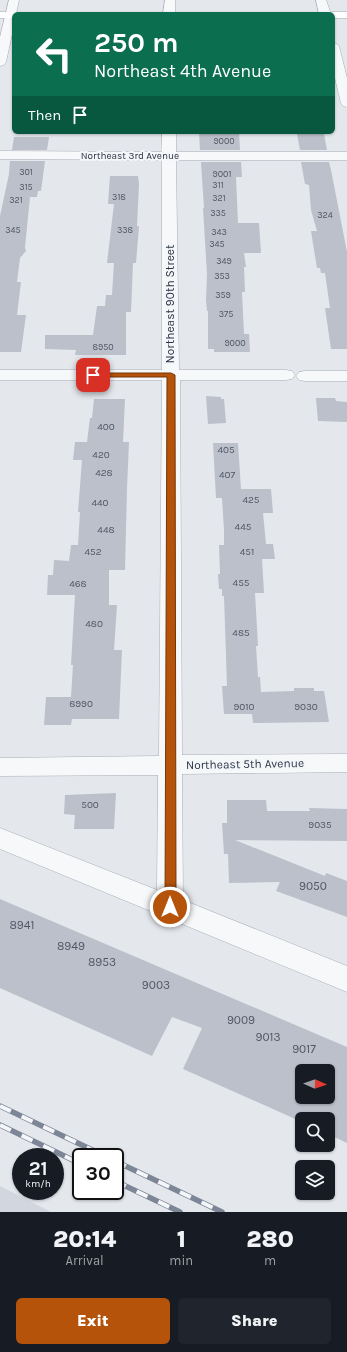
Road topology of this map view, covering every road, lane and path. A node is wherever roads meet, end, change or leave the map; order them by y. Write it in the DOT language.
graph roads {
  1 [pos="14,0"];
  2 [pos="170,0"];
  3 [pos="321,0"];
  4 [pos="169,12"];
  5 [pos="324,12"];
  6 [pos="8,15"];
  7 [pos="335,15"];
  8 [pos="347,15"];
  9 [pos="335,54"];
  10 [pos="0,62"];
  11 [pos="347,103"];
  12 [pos="169,134"];
  13 [pos="0,155"];
  14 [pos="170,156"];
  15 [pos="347,156"];
  16 [pos="0,375"];
  17 [pos="171,375"];
  18 [pos="286,375"];
  19 [pos="304,376"];
  20 [pos="347,376"];
  21 [pos="347,763"];
  22 [pos="171,765"];
  23 [pos="0,767"];
  24 [pos="0,838"];
  25 [pos="170,907"];
  26 [pos="347,979"];
  1 -- 6 [label="street"];
  2 -- 4 [label="street"];
  3 -- 5 [label="street"];
  6 -- 10 [label="street"];
  7 -- 8 [label="main road"];
  9 -- 11 [label="street"];
  12 -- 14 [label="street, Northeast 90th Street"];
  13 -- 14 [label="street, Northeast 3rd Avenue"];
  14 -- 15 [label="street, Northeast 3rd Avenue"];
  14 -- 17 [label="street, Northeast 90th Street"];
  16 -- 17 [label="street"];
  17 -- 18 [label="street"];
  17 -- 22 [label="street, Northeast 90th Street"];
  19 -- 20 [label="street"];
  21 -- 22 [label="street, Northeast 5th Avenue"];
  22 -- 23 [label="street, Northeast 5th Avenue"];
  22 -- 25 [label="street, Northeast 90th Street"];
  24 -- 25 [label="street"];
  25 -- 26 [label="street"];
}
